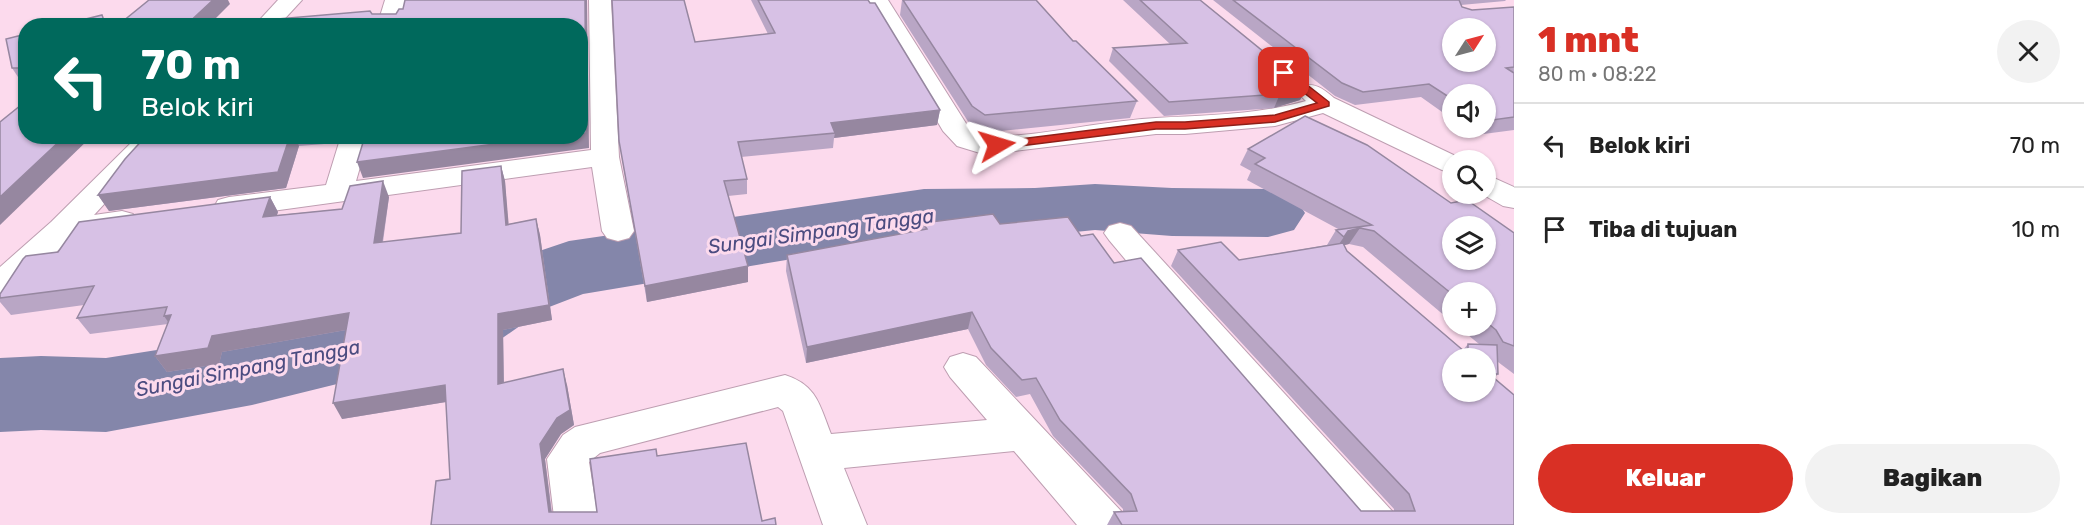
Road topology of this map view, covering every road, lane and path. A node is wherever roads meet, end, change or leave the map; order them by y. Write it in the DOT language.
graph roads {
  1 [pos="291,0"];
  2 [pos="396,0"];
  3 [pos="600,0"];
  4 [pos="877,0"];
  5 [pos="273,18"];
  6 [pos="390,18"];
  7 [pos="1293,79"];
  8 [pos="1325,104"];
  9 [pos="146,144"];
  10 [pos="353,144"];
  11 [pos="605,157"];
  12 [pos="1442,159"];
  13 [pos="1496,189"];
  14 [pos="338,193"];
  15 [pos="1514,199"];
  16 [pos="200,211"];
  17 [pos="154,217"];
  18 [pos="62,229"];
  19 [pos="618,231"];
  20 [pos="1120,234"];
  21 [pos="0,286"];
  22 [pos="963,367"];
  23 [pos="1021,434"];
  24 [pos="819,453"];
  25 [pos="576,525"];
  26 [pos="844,525"];
  27 [pos="1105,525"];
  28 [pos="1376,525"];
  1 -- 5 [label="street"];
  2 -- 6 [label="street"];
  3 -- 11 [label="street"];
  4 -- 8 [label="street"];
  7 -- 8 [label="street"];
  8 -- 12 [label="street"];
  9 -- 18 [label="street"];
  10 -- 14 [label="street"];
  11 -- 14 [label="street"];
  11 -- 19 [label="street"];
  13 -- 15 [label="street"];
  14 -- 16 [label="street"];
  17 -- 18 [label="street"];
  18 -- 21 [label="street"];
  20 -- 28 [label="street"];
  22 -- 23 [label="street"];
  23 -- 24 [label="street"];
  23 -- 27 [label="street"];
  24 -- 25 [label="street"];
  24 -- 26 [label="street"];
}
